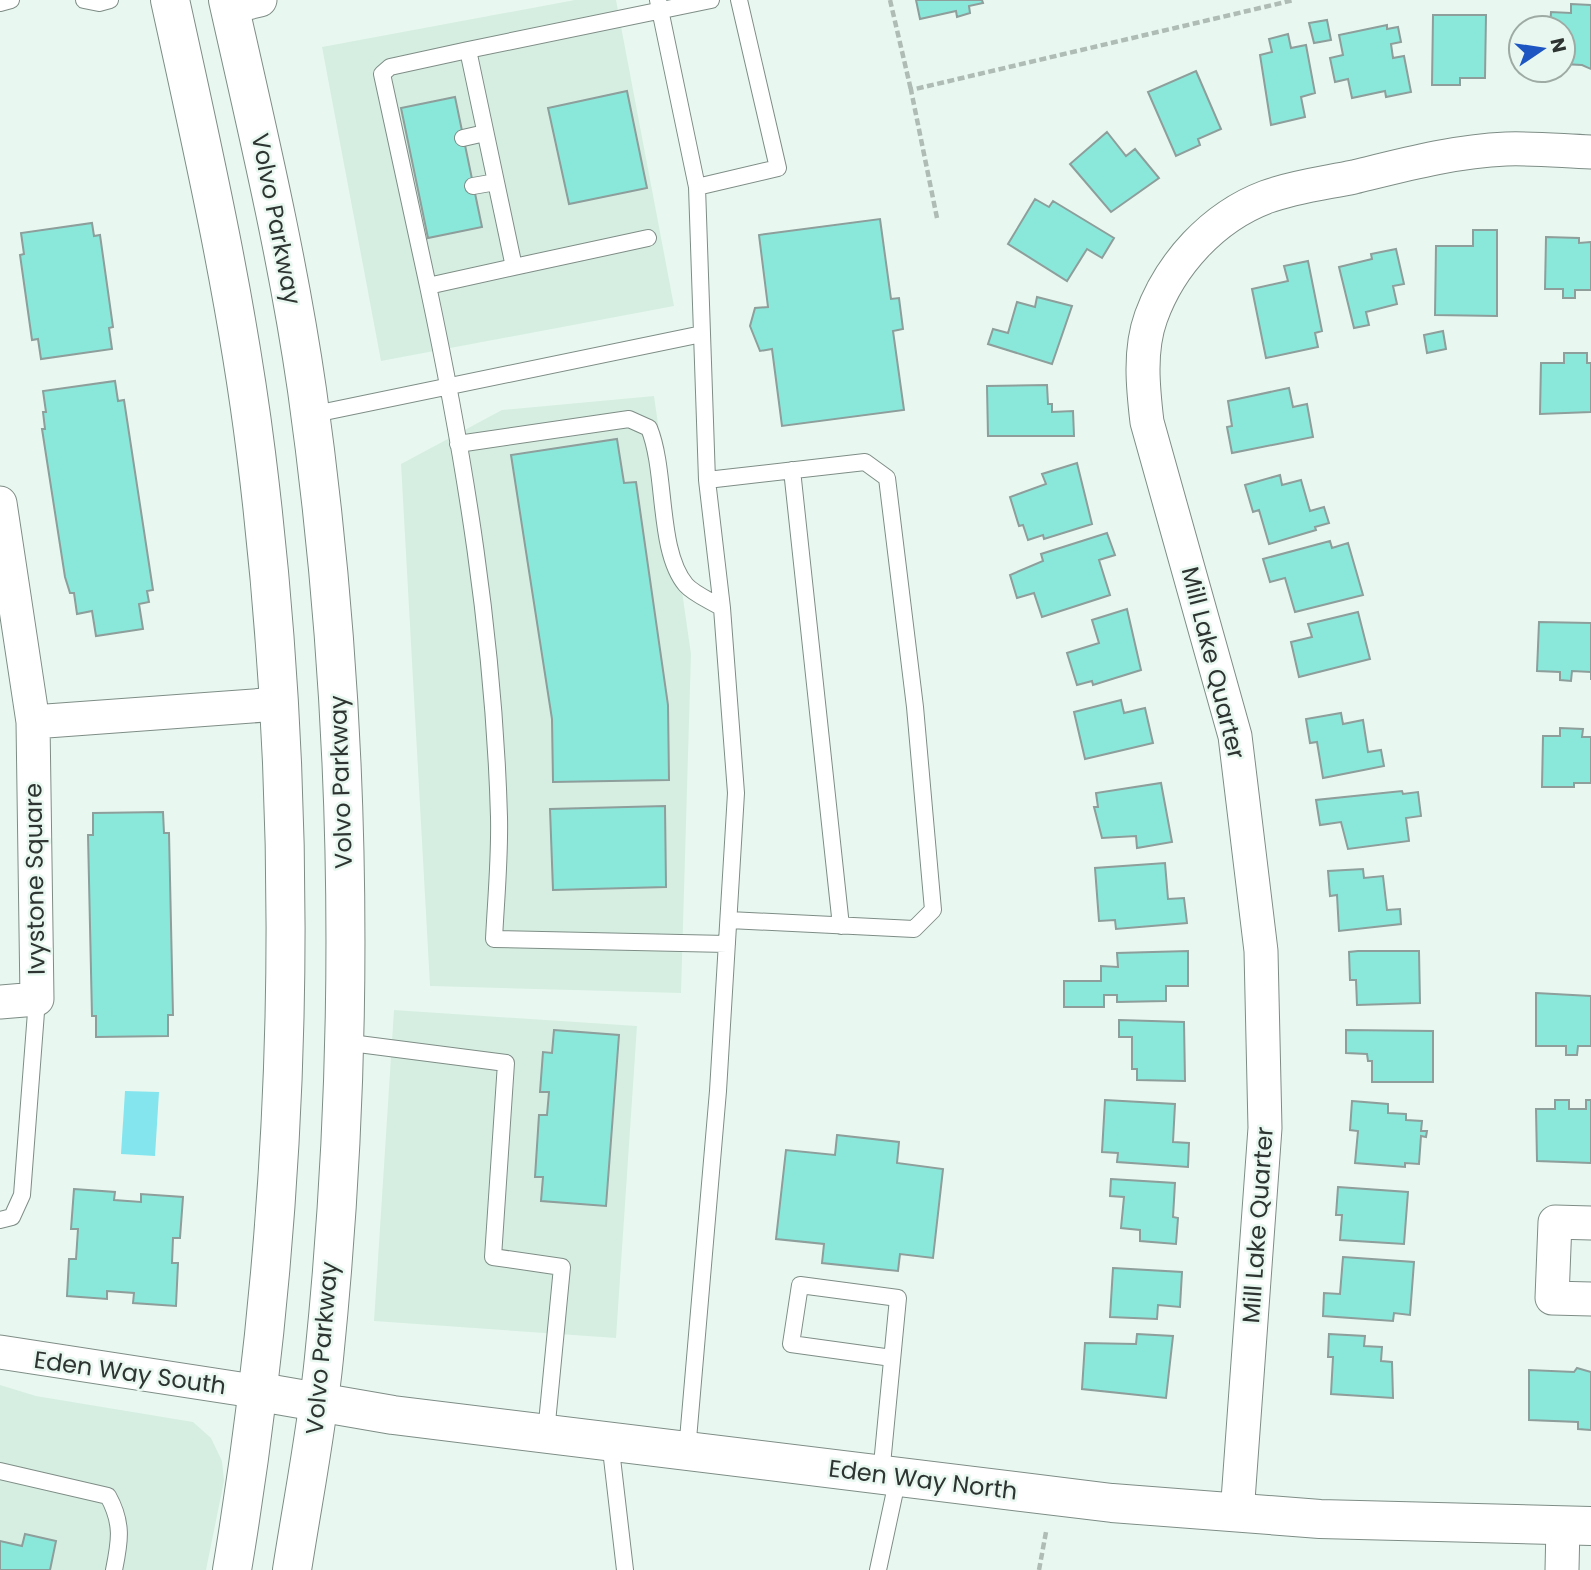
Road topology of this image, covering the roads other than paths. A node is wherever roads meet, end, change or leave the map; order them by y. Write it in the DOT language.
graph roads {
  1 [pos="11,0"];
  2 [pos="84,0"];
  3 [pos="110,0"];
  4 [pos="170,0"];
  5 [pos="711,0"];
  6 [pos="739,0"];
  7 [pos="232,2"];
  8 [pos="0,3"];
  9 [pos="659,5"];
  10 [pos="468,50"];
  11 [pos="485,133"];
  12 [pos="463,138"];
  13 [pos="1591,152"];
  14 [pos="496,182"];
  15 [pos="474,186"];
  16 [pos="698,187"];
  17 [pos="648,238"];
  18 [pos="514,267"];
  19 [pos="428,286"];
  20 [pos="702,334"];
  21 [pos="449,384"];
  22 [pos="310,415"];
  23 [pos="458,444"];
  24 [pos="792,470"];
  25 [pos="708,480"];
  26 [pos="0,503"];
  27 [pos="722,608"];
  28 [pos="279,704"];
  29 [pos="33,722"];
  30 [pos="729,920"];
  31 [pos="841,926"];
  32 [pos="727,944"];
  33 [pos="37,999"];
  34 [pos="0,1002"];
  35 [pos="343,1042"];
  36 [pos="0,1220"];
  37 [pos="1591,1223"];
  38 [pos="1591,1299"];
  39 [pos="0,1352"];
  40 [pos="892,1358"];
  41 [pos="260,1392"];
  42 [pos="319,1403"];
  43 [pos="546,1433"];
  44 [pos="610,1441"];
  45 [pos="687,1451"];
  46 [pos="0,1471"];
  47 [pos="890,1476"];
  48 [pos="1237,1514"];
  49 [pos="1577,1526"];
  50 [pos="114,1570"];
  51 [pos="232,1570"];
  52 [pos="292,1570"];
  53 [pos="625,1570"];
  54 [pos="878,1570"];
  55 [pos="1562,1570"];
  1 -- 8 [label="lane"];
  2 -- 3 [label="lane"];
  4 -- 28 [label="main road"];
  5 -- 9 [label="lane"];
  6 -- 16 [label="lane"];
  7 -- 22 [label="main road, Volvo Parkway"];
  9 -- 10 [label="lane"];
  9 -- 16 [label="lane"];
  10 -- 11 [label="lane"];
  10 -- 19 [label="lane"];
  11 -- 12 [label="lane"];
  11 -- 14 [label="lane"];
  13 -- 48 [label="street, Mill Lake Quarter"];
  14 -- 15 [label="lane"];
  14 -- 18 [label="lane"];
  16 -- 20 [label="lane"];
  17 -- 18 [label="lane"];
  18 -- 19 [label="lane"];
  19 -- 21 [label="lane"];
  20 -- 21 [label="lane"];
  20 -- 25 [label="lane"];
  21 -- 22 [label="lane"];
  21 -- 23 [label="lane"];
  22 -- 35 [label="main road, Volvo Parkway"];
  23 -- 27 [label="lane"];
  23 -- 32 [label="lane"];
  24 -- 25 [label="lane"];
  24 -- 31 [label="lane"];
  24 -- 31 [label="lane"];
  25 -- 27 [label="lane"];
  26 -- 29 [label="street, Ivystone Square"];
  27 -- 30 [label="lane"];
  28 -- 29 [label="street"];
  28 -- 41 [label="main road"];
  29 -- 33 [label="street, Ivystone Square"];
  30 -- 31 [label="lane"];
  30 -- 32 [label="lane"];
  32 -- 45 [label="lane"];
  33 -- 34 [label="street, Ivystone Square"];
  33 -- 36 [label="lane"];
  35 -- 42 [label="main road, Volvo Parkway"];
  35 -- 43 [label="lane"];
  37 -- 38 [label="street"];
  39 -- 41 [label="street, Eden Way South"];
  40 -- 40 [label="lane"];
  40 -- 47 [label="lane"];
  41 -- 42 [label="main road, Eden Way North"];
  41 -- 51 [label="main road"];
  42 -- 43 [label="main road, Eden Way North"];
  42 -- 52 [label="main road, Volvo Parkway"];
  43 -- 44 [label="main road, Eden Way North"];
  44 -- 45 [label="main road, Eden Way North"];
  44 -- 53 [label="lane"];
  45 -- 47 [label="main road, Eden Way North"];
  46 -- 50 [label="lane"];
  47 -- 48 [label="main road, Eden Way North"];
  47 -- 54 [label="lane"];
  48 -- 49 [label="main road, Eden Way North"];
  49 -- 55 [label="street"];
}
